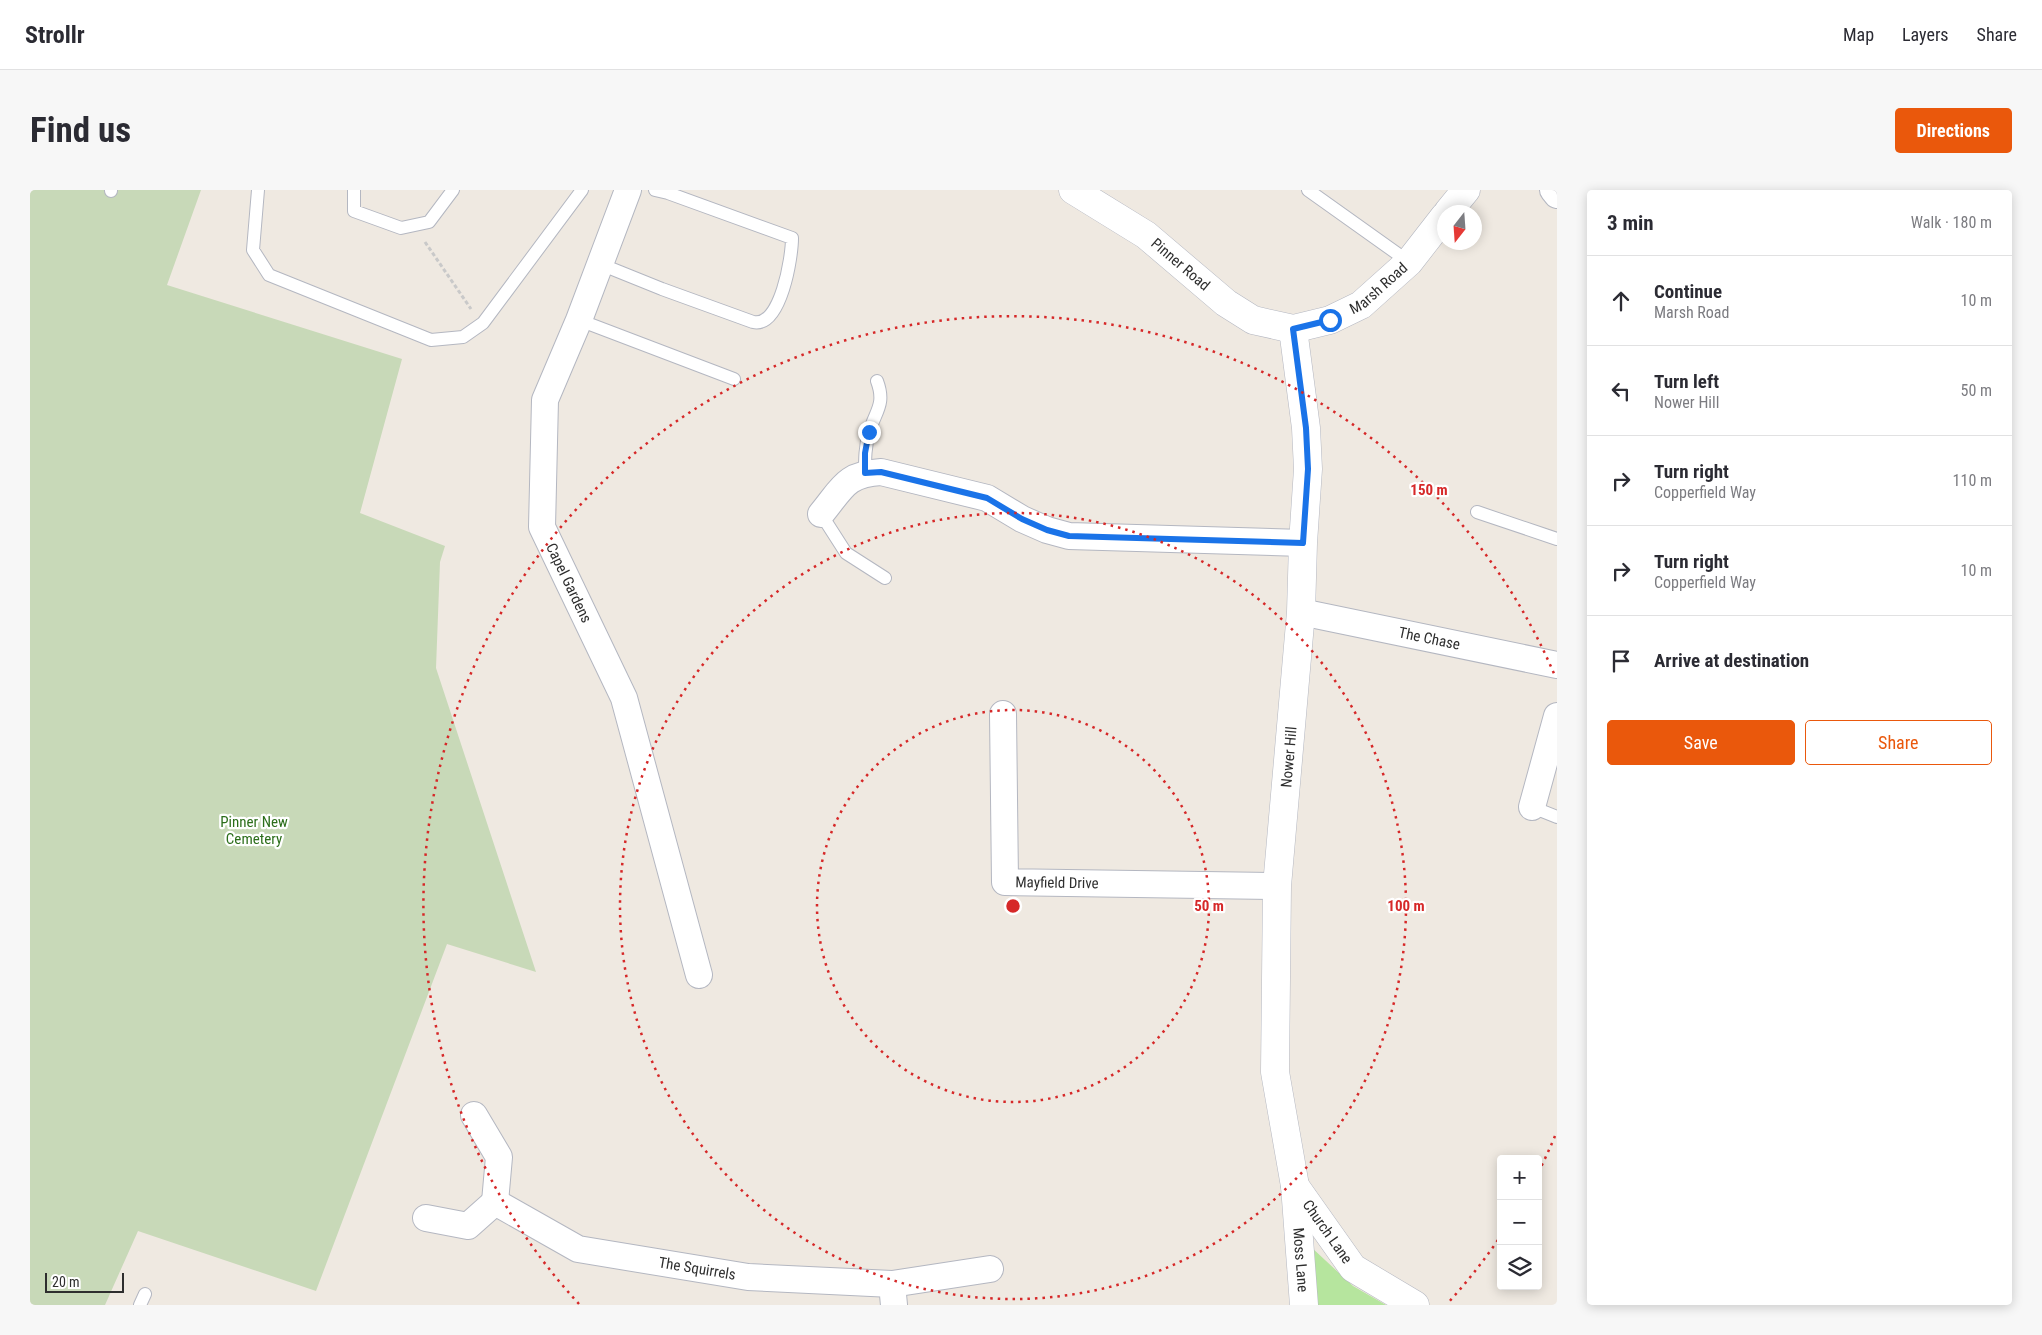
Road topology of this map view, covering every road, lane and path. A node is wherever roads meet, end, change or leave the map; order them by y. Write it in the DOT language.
graph roads {
  1 [pos="258,190"];
  2 [pos="354,190"];
  3 [pos="453,190"];
  4 [pos="582,190"];
  5 [pos="628,190"];
  6 [pos="655,190"];
  7 [pos="1073,190"];
  8 [pos="1308,190"];
  9 [pos="1466,190"];
  10 [pos="1553,190"];
  11 [pos="1557,195"];
  12 [pos="1454,205"];
  13 [pos="413,226"];
  14 [pos="1437,226"];
  15 [pos="1409,262"];
  16 [pos="600,264"];
  17 [pos="579,320"];
  18 [pos="481,324"];
  19 [pos="1293,329"];
  20 [pos="734,379"];
  21 [pos="877,381"];
  22 [pos="865,473"];
  23 [pos="1478,512"];
  24 [pos="821,514"];
  25 [pos="1557,539"];
  26 [pos="1303,543"];
  27 [pos="884,578"];
  28 [pos="1301,612"];
  29 [pos="1557,665"];
  30 [pos="1003,714"];
  31 [pos="1557,716"];
  32 [pos="1532,807"];
  33 [pos="1557,817"];
  34 [pos="1277,886"];
  35 [pos="699,975"];
  36 [pos="474,1115"];
  37 [pos="1295,1186"];
  38 [pos="494,1202"];
  39 [pos="426,1218"];
  40 [pos="990,1269"];
  41 [pos="893,1294"];
  42 [pos="1304,1305"];
  43 [pos="1416,1305"];
  1 -- 18 [label="lane"];
  2 -- 13 [label="lane"];
  3 -- 13 [label="lane"];
  4 -- 18 [label="lane"];
  5 -- 16 [label="street, Capel Gardens"];
  6 -- 16 [label="lane"];
  7 -- 19 [label="street, Pinner Road"];
  8 -- 15 [label="lane"];
  9 -- 12 [label="street"];
  10 -- 11 [label="street"];
  13 -- 18 [label="path"];
  14 -- 15 [label="street, Marsh Road"];
  15 -- 19 [label="street, Marsh Road"];
  16 -- 17 [label="street, Capel Gardens"];
  17 -- 20 [label="lane"];
  17 -- 35 [label="street, Capel Gardens"];
  19 -- 26 [label="street, Nower Hill"];
  21 -- 22 [label="lane"];
  22 -- 24 [label="street"];
  22 -- 26 [label="street"];
  23 -- 25 [label="lane"];
  24 -- 27 [label="lane"];
  26 -- 28 [label="street, Nower Hill"];
  28 -- 29 [label="street, The Chase"];
  28 -- 34 [label="street, Nower Hill"];
  30 -- 34 [label="street, Mayfield Drive"];
  31 -- 32 [label="street"];
  32 -- 33 [label="lane"];
  34 -- 37 [label="street, Nower Hill"];
  36 -- 38 [label="street"];
  37 -- 42 [label="street, Moss Lane"];
  37 -- 43 [label="street, Church Lane"];
  38 -- 39 [label="street"];
  38 -- 41 [label="street, The Squirrels"];
  40 -- 41 [label="street, The Squirrels"];
}
